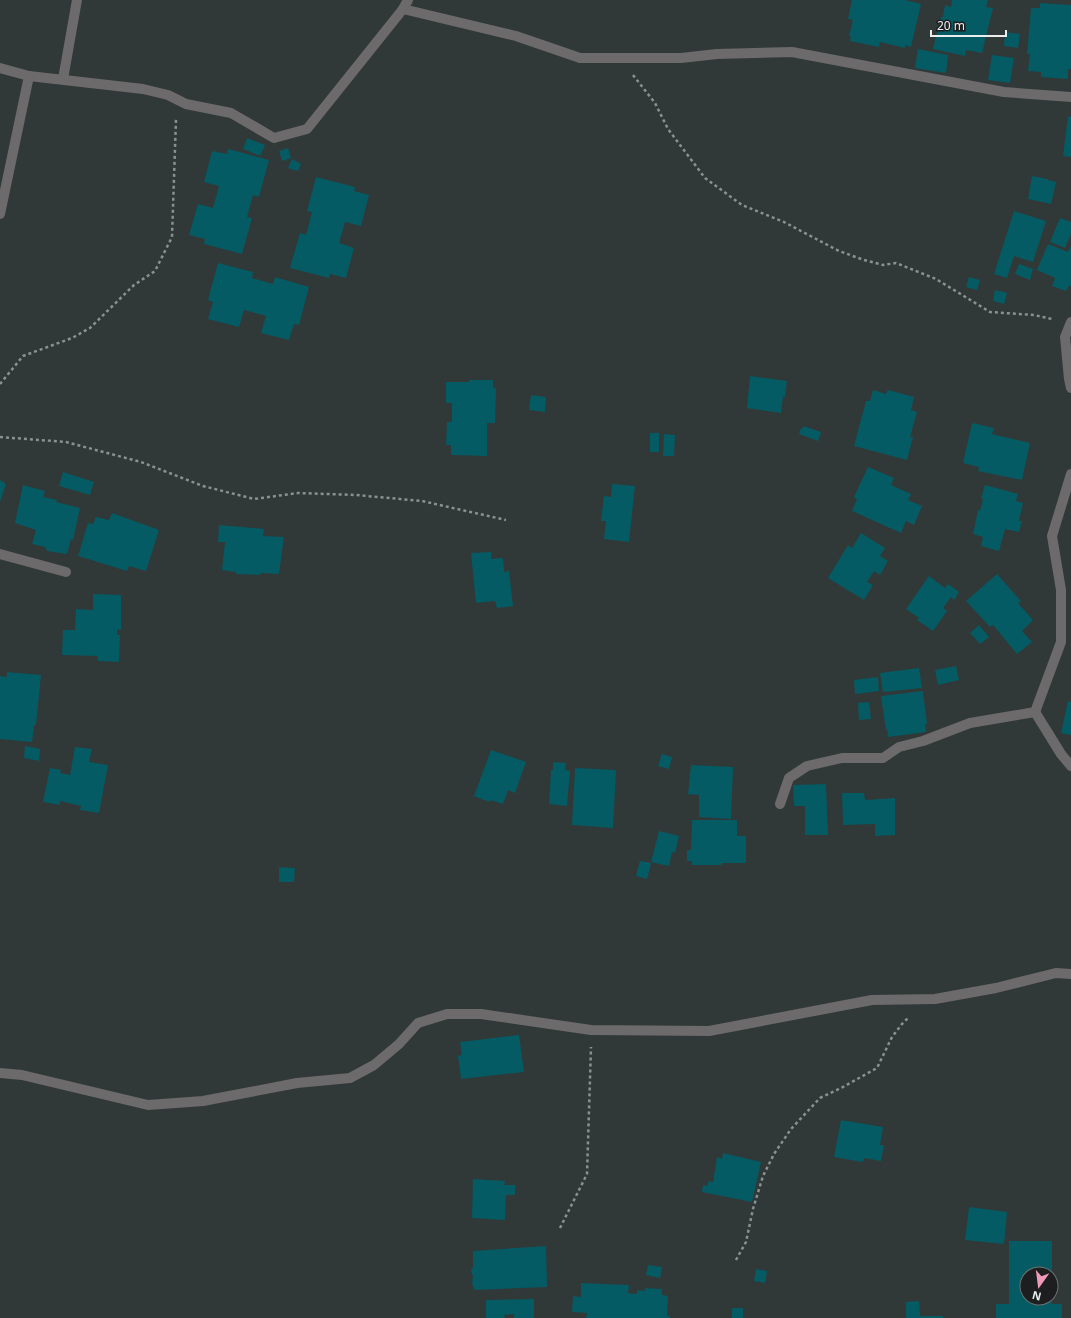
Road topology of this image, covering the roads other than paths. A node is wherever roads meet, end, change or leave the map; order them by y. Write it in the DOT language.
graph roads {
  1 [pos="77,0"];
  2 [pos="406,5"];
  3 [pos="0,68"];
  4 [pos="29,76"];
  5 [pos="63,79"];
  6 [pos="1071,97"];
  7 [pos="0,214"];
  8 [pos="1071,322"];
  9 [pos="1071,388"];
  10 [pos="1071,474"];
  11 [pos="0,554"];
  12 [pos="66,572"];
  13 [pos="1035,712"];
  14 [pos="1071,766"];
  15 [pos="780,804"];
  16 [pos="1071,974"];
  17 [pos="0,1073"];
  1 -- 5 [label="street"];
  2 -- 5 [label="street"];
  2 -- 6 [label="street"];
  3 -- 4 [label="street"];
  4 -- 5 [label="street"];
  4 -- 7 [label="street"];
  8 -- 9 [label="street"];
  10 -- 13 [label="street"];
  11 -- 12 [label="street"];
  13 -- 14 [label="street"];
  13 -- 15 [label="street"];
  16 -- 17 [label="street"];
}
